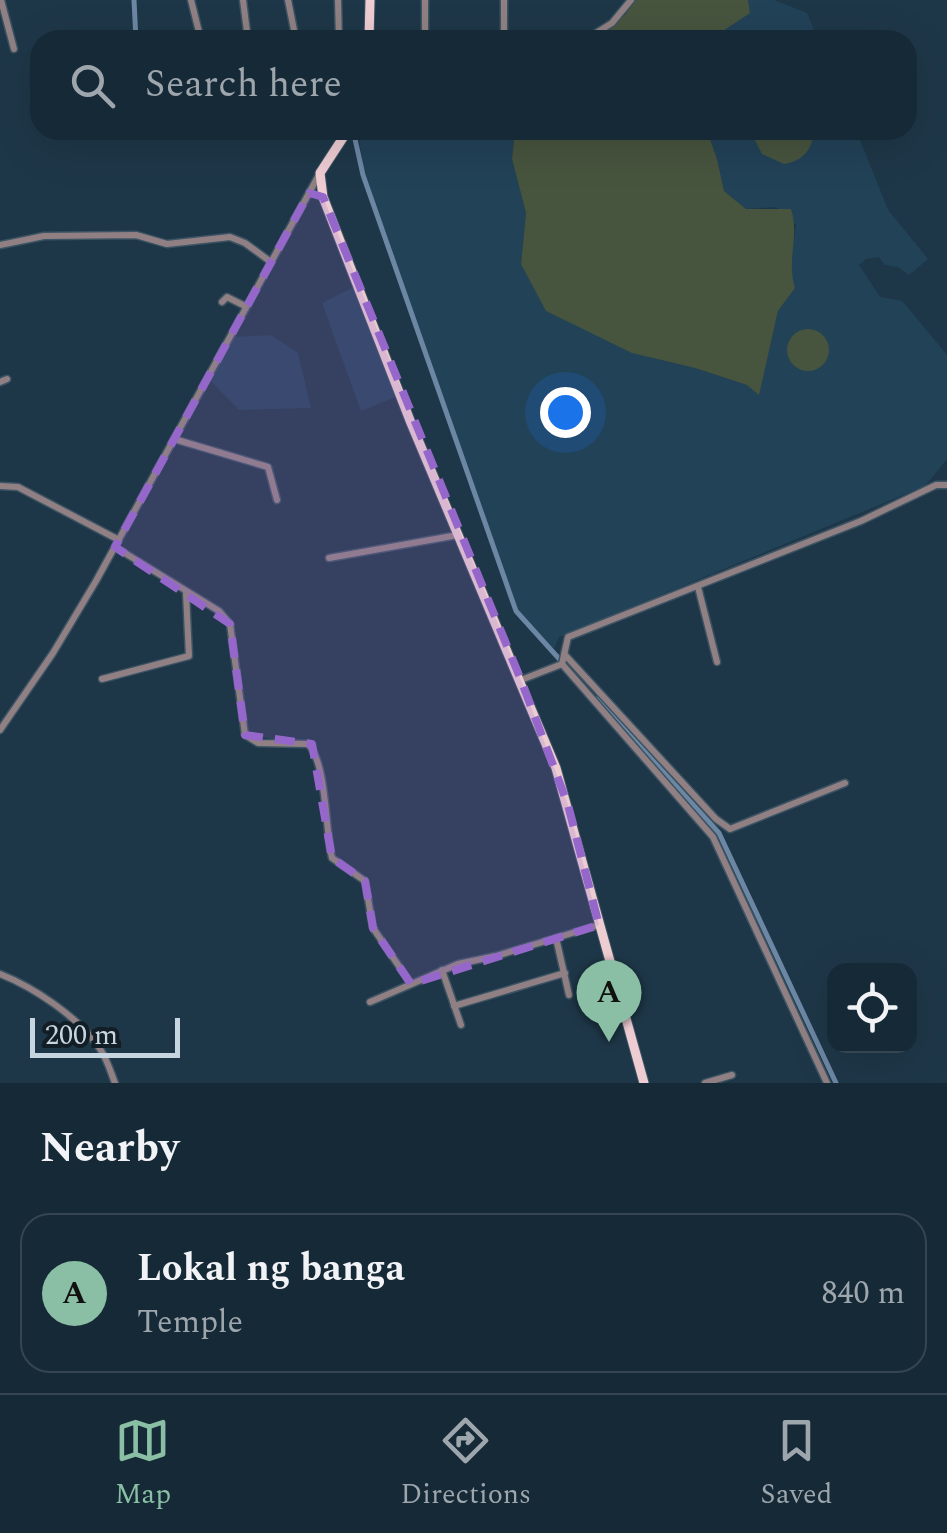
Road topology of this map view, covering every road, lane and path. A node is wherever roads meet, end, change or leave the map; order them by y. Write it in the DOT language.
graph roads {
  1 [pos="1,0"];
  2 [pos="191,0"];
  3 [pos="243,0"];
  4 [pos="288,0"];
  5 [pos="338,0"];
  6 [pos="367,0"];
  7 [pos="426,0"];
  8 [pos="504,0"];
  9 [pos="631,0"];
  10 [pos="198,30"];
  11 [pos="247,30"];
  12 [pos="294,30"];
  13 [pos="339,30"];
  14 [pos="367,30"];
  15 [pos="425,30"];
  16 [pos="504,30"];
  17 [pos="602,30"];
  18 [pos="14,50"];
  19 [pos="341,140"];
  20 [pos="320,173"];
  21 [pos="309,194"];
  22 [pos="323,197"];
  23 [pos="0,245"];
  24 [pos="271,262"];
  25 [pos="222,302"];
  26 [pos="246,306"];
  27 [pos="174,439"];
  28 [pos="947,485"];
  29 [pos="0,486"];
  30 [pos="276,500"];
  31 [pos="458,535"];
  32 [pos="117,543"];
  33 [pos="330,558"];
  34 [pos="698,587"];
  35 [pos="186,592"];
  36 [pos="564,661"];
  37 [pos="717,662"];
  38 [pos="102,679"];
  39 [pos="521,680"];
  40 [pos="0,730"];
  41 [pos="845,783"];
  42 [pos="599,925"];
  43 [pos="556,938"];
  44 [pos="442,970"];
  45 [pos="565,973"];
  46 [pos="0,974"];
  47 [pos="412,984"];
  48 [pos="569,995"];
  49 [pos="370,1002"];
  50 [pos="454,1006"];
  51 [pos="460,1026"];
  52 [pos="732,1075"];
  53 [pos="115,1083"];
  54 [pos="644,1083"];
  55 [pos="705,1083"];
  56 [pos="827,1083"];
  1 -- 18 [label="street"];
  2 -- 10 [label="street"];
  3 -- 11 [label="street"];
  4 -- 12 [label="street"];
  5 -- 13 [label="street"];
  6 -- 14 [label="main road"];
  7 -- 15 [label="street"];
  8 -- 16 [label="street"];
  9 -- 17 [label="street"];
  19 -- 20 [label="main road"];
  20 -- 21 [label="street"];
  20 -- 22 [label="main road"];
  21 -- 22 [label="main road"];
  21 -- 24 [label="street"];
  22 -- 31 [label="main road"];
  23 -- 24 [label="street"];
  24 -- 26 [label="street"];
  25 -- 26 [label="street"];
  26 -- 27 [label="street"];
  27 -- 30 [label="street"];
  27 -- 32 [label="street"];
  28 -- 34 [label="street"];
  29 -- 32 [label="street"];
  31 -- 33 [label="street"];
  31 -- 39 [label="main road"];
  32 -- 35 [label="street"];
  32 -- 40 [label="street"];
  34 -- 36 [label="street"];
  34 -- 37 [label="street"];
  35 -- 38 [label="street"];
  35 -- 47 [label="street"];
  36 -- 39 [label="street"];
  36 -- 41 [label="street"];
  36 -- 56 [label="street"];
  39 -- 42 [label="main road"];
  42 -- 43 [label="street"];
  42 -- 54 [label="main road"];
  43 -- 44 [label="street"];
  43 -- 45 [label="street"];
  44 -- 47 [label="street"];
  44 -- 50 [label="street"];
  45 -- 48 [label="street"];
  45 -- 50 [label="street"];
  46 -- 53 [label="street"];
  47 -- 49 [label="street"];
  50 -- 51 [label="street"];
  52 -- 55 [label="street"];
}
